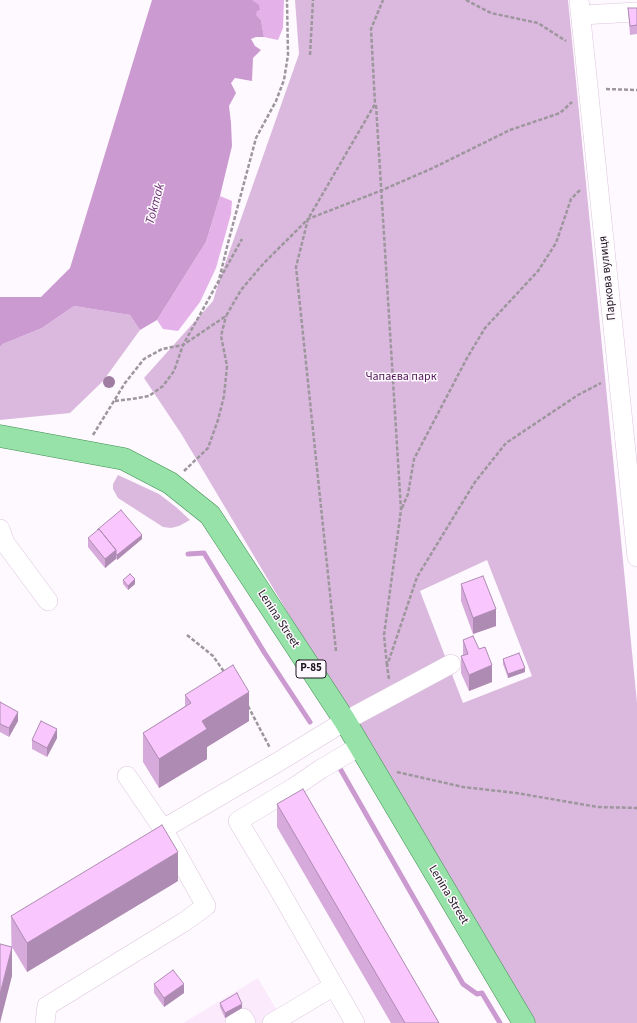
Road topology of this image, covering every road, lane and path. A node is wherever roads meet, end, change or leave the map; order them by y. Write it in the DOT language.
graph roads {
  1 [pos="287,0"];
  2 [pos="313,0"];
  3 [pos="383,0"];
  4 [pos="466,0"];
  5 [pos="580,8"];
  6 [pos="637,12"];
  7 [pos="569,43"];
  8 [pos="310,55"];
  9 [pos="588,88"];
  10 [pos="637,90"];
  11 [pos="376,104"];
  12 [pos="597,175"];
  13 [pos="380,191"];
  14 [pos="308,219"];
  15 [pos="242,239"];
  16 [pos="218,284"];
  17 [pos="226,316"];
  18 [pos="183,345"];
  19 [pos="618,374"];
  20 [pos="114,401"];
  21 [pos="0,439"];
  22 [pos="83,451"];
  23 [pos="170,483"];
  24 [pos="401,510"];
  25 [pos="0,529"];
  26 [pos="637,557"];
  27 [pos="48,601"];
  28 [pos="187,635"];
  29 [pos="336,651"];
  30 [pos="452,664"];
  31 [pos="387,666"];
  32 [pos="229,678"];
  33 [pos="392,695"];
  34 [pos="246,702"];
  35 [pos="345,721"];
  36 [pos="360,746"];
  37 [pos="278,762"];
  38 [pos="373,768"];
  39 [pos="127,776"];
  40 [pos="637,808"];
  41 [pos="163,829"];
  42 [pos="334,986"];
  43 [pos="45,1023"];
  44 [pos="235,1023"];
  45 [pos="246,1023"];
  46 [pos="272,1023"];
  47 [pos="355,1023"];
  48 [pos="524,1023"];
  1 -- 16 [label="path"];
  2 -- 8 [label="path"];
  3 -- 11 [label="path"];
  4 -- 7 [label="path"];
  5 -- 6 [label="street"];
  5 -- 9 [label="street, Паркова вулиця"];
  9 -- 10 [label="path"];
  9 -- 12 [label="street, Паркова вулиця"];
  9 -- 13 [label="path"];
  11 -- 13 [label="path"];
  11 -- 14 [label="path"];
  12 -- 19 [label="street, Паркова вулиця"];
  12 -- 24 [label="path"];
  13 -- 14 [label="path"];
  13 -- 24 [label="path"];
  14 -- 17 [label="path"];
  14 -- 29 [label="path"];
  15 -- 16 [label="path"];
  16 -- 18 [label="path"];
  17 -- 18 [label="path"];
  17 -- 23 [label="path"];
  18 -- 20 [label="path"];
  18 -- 20 [label="path"];
  19 -- 26 [label="street, Паркова вулиця"];
  19 -- 31 [label="path"];
  20 -- 22 [label="path"];
  21 -- 22 [label="main road, Lenina Street / Р-85"];
  22 -- 23 [label="main road, Lenina Street / Р-85"];
  23 -- 35 [label="main road, Lenina Street / Р-85"];
  24 -- 31 [label="path"];
  25 -- 27 [label="street"];
  28 -- 32 [label="path"];
  30 -- 33 [label="street"];
  31 -- 33 [label="path"];
  33 -- 35 [label="street"];
  34 -- 37 [label="path"];
  35 -- 36 [label="main road, Lenina Street / Р-85"];
  35 -- 37 [label="street"];
  36 -- 38 [label="main road, Lenina Street / Р-85"];
  36 -- 42 [label="street"];
  37 -- 41 [label="street"];
  38 -- 40 [label="path"];
  38 -- 48 [label="main road, Lenina Street / Р-85"];
  39 -- 41 [label="street"];
  41 -- 43 [label="street"];
  42 -- 46 [label="street"];
  42 -- 47 [label="street"];
  44 -- 45 [label="street"];
}
